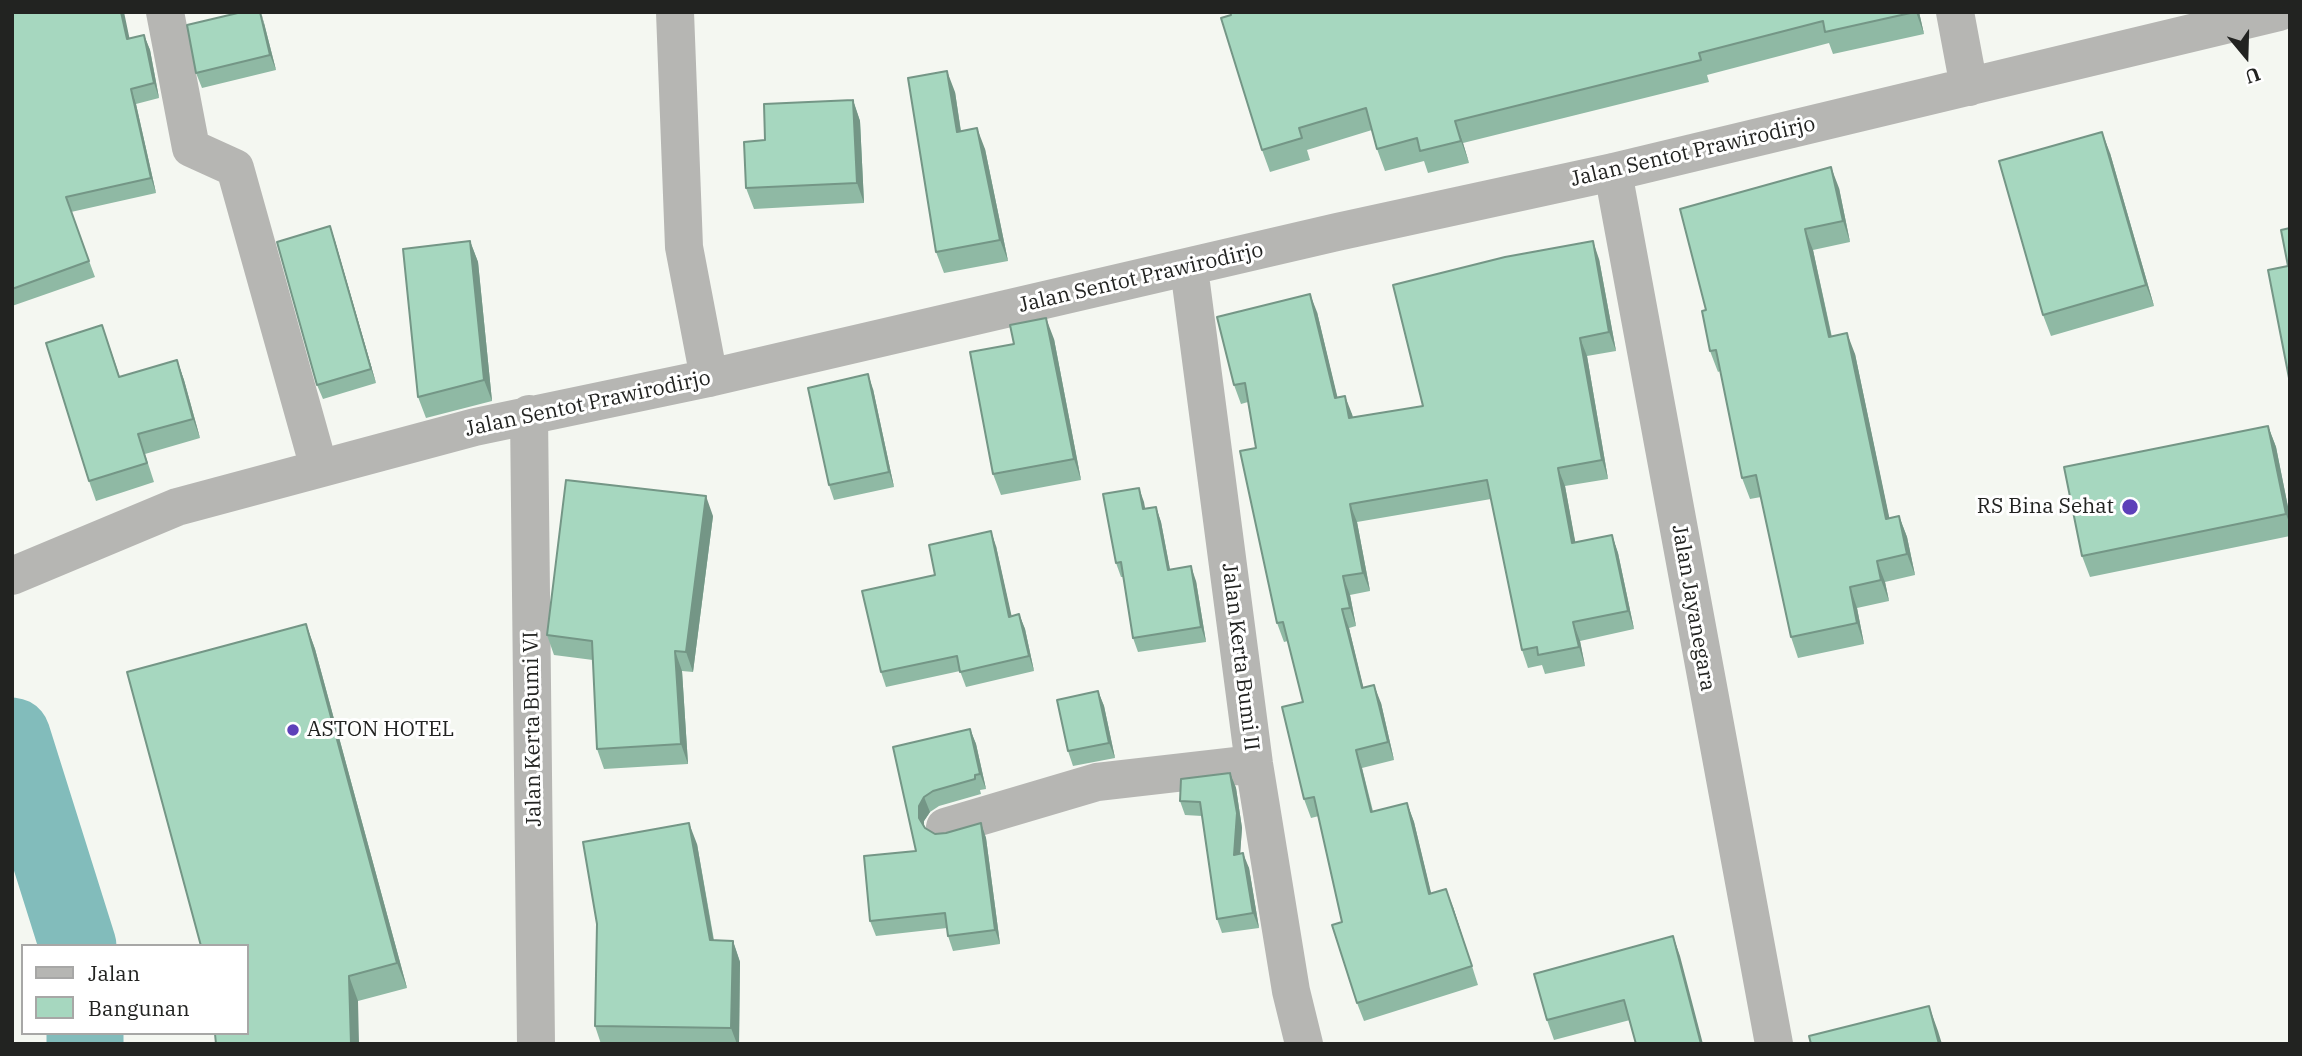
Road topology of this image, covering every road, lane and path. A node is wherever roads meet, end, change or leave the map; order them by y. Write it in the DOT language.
graph roads {
  1 [pos="165,12"];
  2 [pos="675,12"];
  3 [pos="1955,12"];
  4 [pos="2279,12"];
  5 [pos="1969,87"];
  6 [pos="1613,172"];
  7 [pos="1189,268"];
  8 [pos="709,378"];
  9 [pos="529,414"];
  10 [pos="319,468"];
  11 [pos="17,575"];
  12 [pos="1254,764"];
  13 [pos="945,827"];
  14 [pos="536,1044"];
  15 [pos="1304,1044"];
  16 [pos="1774,1044"];
  1 -- 10 [label="street"];
  2 -- 8 [label="street"];
  3 -- 5 [label="street"];
  4 -- 5 [label="street, Jalan Sentot Prawirodirjo"];
  5 -- 6 [label="street, Jalan Sentot Prawirodirjo"];
  6 -- 7 [label="street, Jalan Sentot Prawirodirjo"];
  6 -- 16 [label="street, Jalan Jayanegara"];
  7 -- 8 [label="street, Jalan Sentot Prawirodirjo"];
  7 -- 12 [label="street, Jalan Kerta Bumi II"];
  8 -- 9 [label="street, Jalan Sentot Prawirodirjo"];
  9 -- 10 [label="street, Jalan Sentot Prawirodirjo"];
  9 -- 14 [label="street, Jalan Kerta Bumi VI"];
  10 -- 11 [label="street, Jalan Sentot Prawirodirjo"];
  12 -- 13 [label="street"];
  12 -- 15 [label="street, Jalan Kerta Bumi II"];
}
